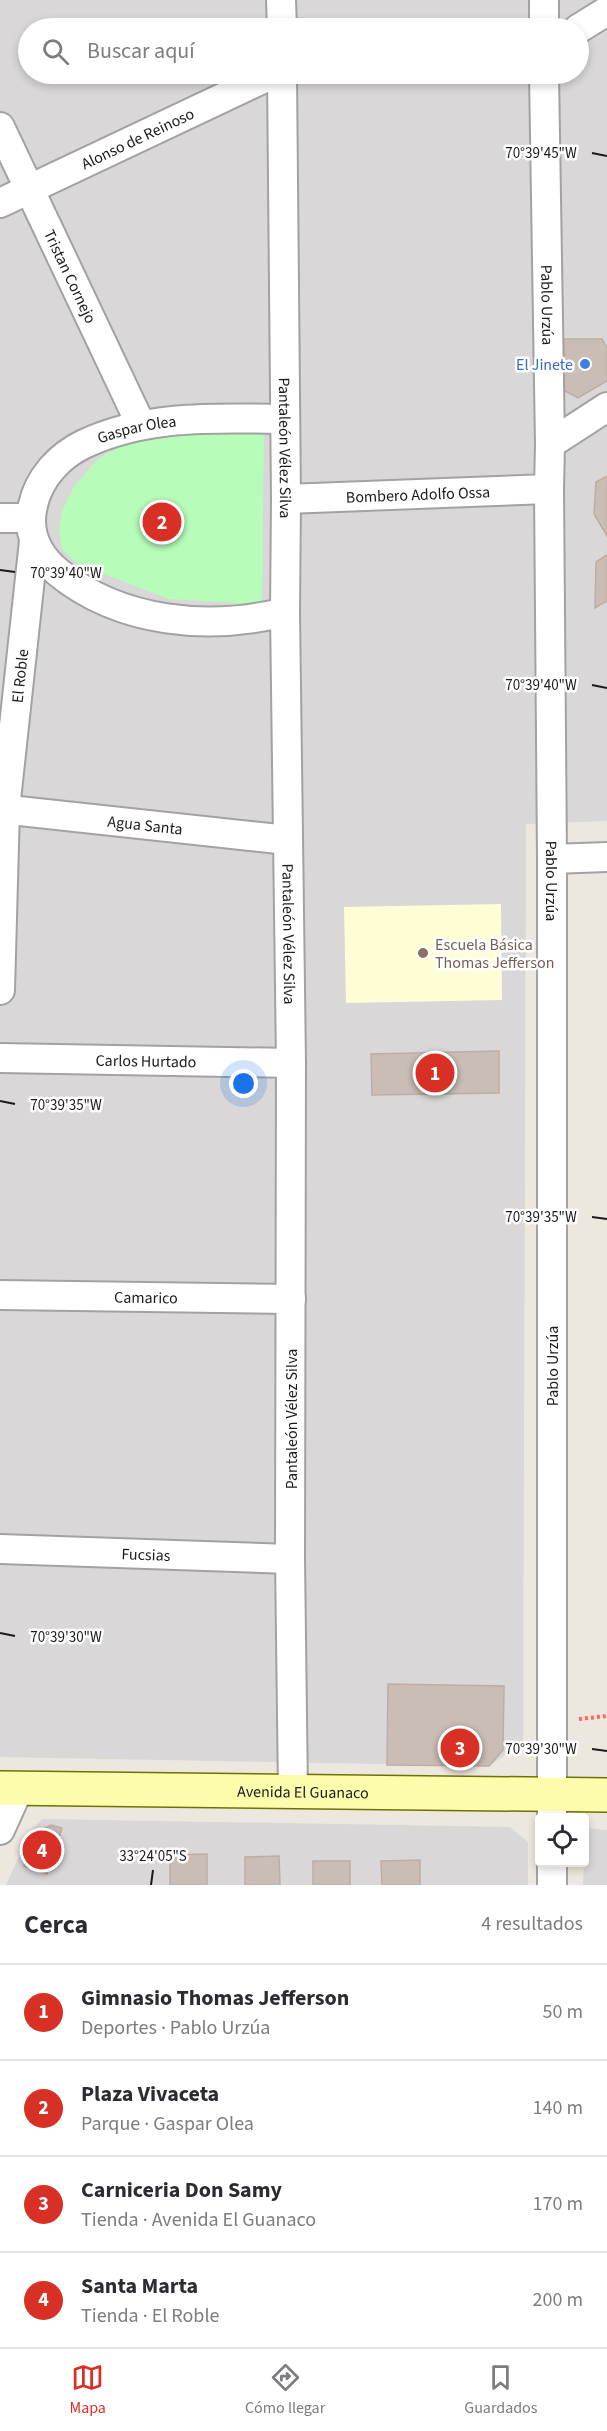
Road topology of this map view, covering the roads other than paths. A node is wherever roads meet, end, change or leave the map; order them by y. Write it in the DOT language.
graph roads {
  1 [pos="281,0"];
  2 [pos="544,0"];
  3 [pos="607,11"];
  4 [pos="282,18"];
  5 [pos="544,18"];
  6 [pos="589,23"];
  7 [pos="252,84"];
  8 [pos="282,84"];
  9 [pos="544,84"];
  10 [pos="0,127"];
  11 [pos="29,190"];
  12 [pos="0,203"];
  13 [pos="607,407"];
  14 [pos="285,419"];
  15 [pos="141,425"];
  16 [pos="550,444"];
  17 [pos="549,489"];
  18 [pos="286,499"];
  19 [pos="0,518"];
  20 [pos="32,530"];
  21 [pos="285,612"];
  22 [pos="3,809"];
  23 [pos="288,840"];
  24 [pos="607,857"];
  25 [pos="552,859"];
  26 [pos="0,990"];
  27 [pos="0,1058"];
  28 [pos="291,1063"];
  29 [pos="0,1295"];
  30 [pos="291,1299"];
  31 [pos="0,1549"];
  32 [pos="290,1559"];
  33 [pos="10,1788"];
  34 [pos="293,1793"];
  35 [pos="607,1796"];
  36 [pos="552,1807"];
  37 [pos="0,1830"];
  38 [pos="552,1867"];
  39 [pos="552,1885"];
  1 -- 4 [label="street"];
  2 -- 5 [label="street"];
  3 -- 6 [label="street"];
  7 -- 11 [label="street, Alonso de Reinoso"];
  8 -- 14 [label="street, Pantaleón Vélez Silva"];
  9 -- 16 [label="street, Pablo Urzúa"];
  10 -- 11 [label="street, Tristan Cornejo"];
  11 -- 12 [label="street, Alonso de Reinoso"];
  11 -- 15 [label="street, Tristan Cornejo"];
  13 -- 16 [label="street"];
  14 -- 15 [label="street, Gaspar Olea"];
  14 -- 18 [label="street, Pantaleón Vélez Silva"];
  15 -- 20 [label="street, Gaspar Olea"];
  16 -- 17 [label="street, Pablo Urzúa"];
  17 -- 18 [label="street, Bombero Adolfo Ossa"];
  17 -- 25 [label="street, Pablo Urzúa"];
  18 -- 21 [label="street, Pantaleón Vélez Silva"];
  19 -- 20 [label="street"];
  20 -- 21 [label="street"];
  20 -- 22 [label="street, El Roble"];
  21 -- 23 [label="street, Pantaleón Vélez Silva"];
  22 -- 23 [label="street, Agua Santa"];
  22 -- 26 [label="street, El Roble"];
  23 -- 28 [label="street, Pantaleón Vélez Silva"];
  24 -- 25 [label="street"];
  25 -- 36 [label="street, Pablo Urzúa"];
  27 -- 28 [label="street, Carlos Hurtado"];
  28 -- 30 [label="street, Pantaleón Vélez Silva"];
  29 -- 30 [label="street, Camarico"];
  30 -- 32 [label="street, Pantaleón Vélez Silva"];
  31 -- 32 [label="street, Fucsias"];
  32 -- 34 [label="street, Pantaleón Vélez Silva"];
  33 -- 34 [label="main road, Avenida El Guanaco"];
  33 -- 37 [label="street"];
  34 -- 36 [label="main road, Avenida El Guanaco"];
  35 -- 36 [label="main road, Avenida El Guanaco"];
  38 -- 39 [label="street"];
}
